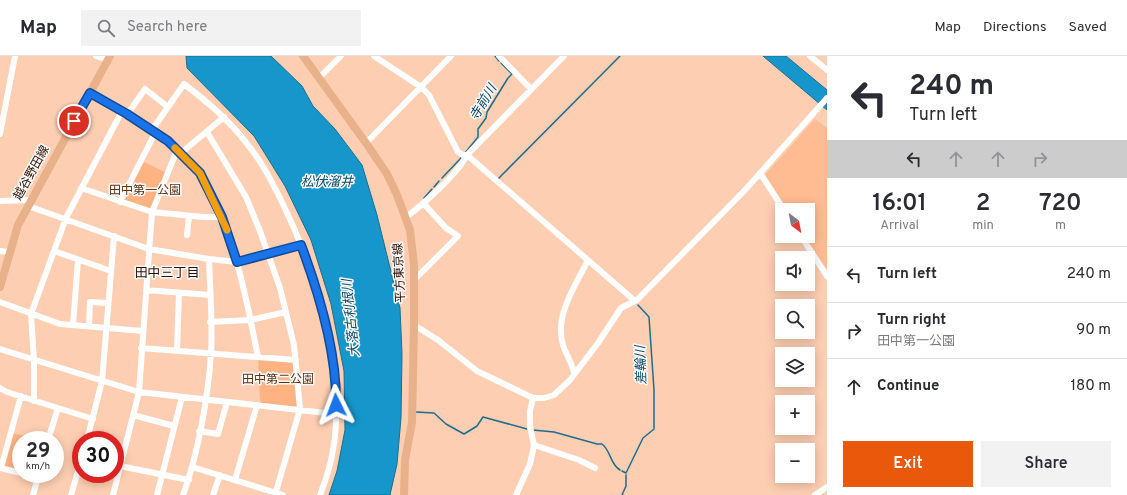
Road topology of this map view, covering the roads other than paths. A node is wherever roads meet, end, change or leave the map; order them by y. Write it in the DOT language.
graph roads {
  1 [pos="15,56"];
  2 [pos="96,56"];
  3 [pos="303,56"];
  4 [pos="341,56"];
  5 [pos="374,56"];
  6 [pos="451,56"];
  7 [pos="499,56"];
  8 [pos="564,56"];
  9 [pos="810,56"];
  10 [pos="109,58"];
  11 [pos="827,70"];
  12 [pos="320,78"];
  13 [pos="421,87"];
  14 [pos="531,89"];
  15 [pos="90,93"];
  16 [pos="827,98"];
  17 [pos="168,106"];
  18 [pos="2,112"];
  19 [pos="125,113"];
  20 [pos="224,117"];
  21 [pos="153,131"];
  22 [pos="207,132"];
  23 [pos="0,134"];
  24 [pos="366,143"];
  25 [pos="179,152"];
  26 [pos="467,155"];
  27 [pos="760,173"];
  28 [pos="81,188"];
  29 [pos="0,201"];
  30 [pos="120,202"];
  31 [pos="29,203"];
  32 [pos="779,203"];
  33 [pos="424,204"];
  34 [pos="152,212"];
  35 [pos="189,216"];
  36 [pos="222,217"];
  37 [pos="406,217"];
  38 [pos="66,218"];
  39 [pos="187,235"];
  40 [pos="114,236"];
  41 [pos="806,243"];
  42 [pos="301,245"];
  43 [pos="149,248"];
  44 [pos="0,251"];
  45 [pos="54,251"];
  46 [pos="9,252"];
  47 [pos="267,254"];
  48 [pos="210,259"];
  49 [pos="78,260"];
  50 [pos="588,260"];
  51 [pos="237,262"];
  52 [pos="111,271"];
  53 [pos="827,276"];
  54 [pos="414,280"];
  55 [pos="0,287"];
  56 [pos="146,290"];
  57 [pos="179,293"];
  58 [pos="210,295"];
  59 [pos="635,301"];
  60 [pos="0,302"];
  61 [pos="108,303"];
  62 [pos="286,312"];
  63 [pos="31,314"];
  64 [pos="250,320"];
  65 [pos="210,322"];
  66 [pos="73,325"];
  67 [pos="414,325"];
  68 [pos="89,326"];
  69 [pos="106,328"];
  70 [pos="143,330"];
  71 [pos="142,348"];
  72 [pos="0,349"];
  73 [pos="176,351"];
  74 [pos="211,353"];
  75 [pos="258,357"];
  76 [pos="34,360"];
  77 [pos="296,360"];
  78 [pos="574,373"];
  79 [pos="102,381"];
  80 [pos="0,388"];
  81 [pos="139,392"];
  82 [pos="21,396"];
  83 [pos="182,397"];
  84 [pos="532,398"];
  85 [pos="205,399"];
  86 [pos="34,400"];
  87 [pos="227,402"];
  88 [pos="258,405"];
  89 [pos="58,408"];
  90 [pos="300,409"];
  91 [pos="336,414"];
  92 [pos="133,415"];
  93 [pos="93,419"];
  94 [pos="174,426"];
  95 [pos="51,431"];
  96 [pos="90,431"];
  97 [pos="199,431"];
  98 [pos="534,445"];
  99 [pos="124,446"];
  100 [pos="124,467"];
  101 [pos="192,467"];
  102 [pos="0,468"];
  103 [pos="595,468"];
  104 [pos="12,471"];
  105 [pos="162,474"];
  106 [pos="220,475"];
  107 [pos="189,480"];
  108 [pos="235,480"];
  109 [pos="36,483"];
  110 [pos="75,483"];
  111 [pos="115,483"];
  112 [pos="827,487"];
  113 [pos="276,494"];
  114 [pos="33,495"];
  115 [pos="71,495"];
  116 [pos="113,495"];
  117 [pos="157,495"];
  118 [pos="183,495"];
  119 [pos="213,495"];
  120 [pos="283,495"];
  121 [pos="320,495"];
  122 [pos="404,495"];
  123 [pos="516,495"];
  124 [pos="815,495"];
  1 -- 18 [label="street"];
  2 -- 10 [label="street"];
  3 -- 12 [label="main road, 平方東京線"];
  4 -- 12 [label="street"];
  5 -- 13 [label="street"];
  6 -- 13 [label="street"];
  7 -- 14 [label="street"];
  8 -- 14 [label="street"];
  9 -- 11 [label="street"];
  10 -- 15 [label="main road, 越谷野田線"];
  12 -- 24 [label="main road, 平方東京線"];
  13 -- 24 [label="street"];
  13 -- 26 [label="street"];
  14 -- 26 [label="street"];
  15 -- 19 [label="street"];
  15 -- 31 [label="main road, 越谷野田線"];
  16 -- 27 [label="street"];
  17 -- 19 [label="street"];
  17 -- 20 [label="street"];
  17 -- 21 [label="street"];
  18 -- 23 [label="street"];
  19 -- 21 [label="street"];
  19 -- 28 [label="street"];
  20 -- 22 [label="street"];
  20 -- 42 [label="street"];
  21 -- 25 [label="street"];
  21 -- 30 [label="street"];
  22 -- 25 [label="street"];
  22 -- 47 [label="street"];
  24 -- 37 [label="main road, 平方東京線"];
  25 -- 34 [label="street"];
  25 -- 36 [label="street"];
  26 -- 33 [label="street"];
  26 -- 50 [label="street"];
  27 -- 32 [label="street"];
  27 -- 59 [label="street"];
  28 -- 30 [label="street"];
  28 -- 38 [label="street"];
  29 -- 31 [label="street"];
  30 -- 34 [label="street"];
  31 -- 38 [label="street"];
  31 -- 46 [label="main road, 越谷野田線"];
  33 -- 37 [label="street"];
  33 -- 54 [label="street"];
  34 -- 35 [label="street"];
  34 -- 43 [label="street"];
  35 -- 36 [label="street"];
  35 -- 39 [label="street"];
  36 -- 51 [label="street"];
  37 -- 54 [label="main road, 平方東京線"];
  38 -- 40 [label="street"];
  38 -- 45 [label="street"];
  40 -- 43 [label="street"];
  40 -- 52 [label="street"];
  41 -- 53 [label="street"];
  42 -- 47 [label="street"];
  42 -- 91 [label="street"];
  43 -- 48 [label="street"];
  43 -- 56 [label="street"];
  44 -- 46 [label="street"];
  45 -- 49 [label="street"];
  45 -- 63 [label="street"];
  46 -- 55 [label="main road, 越谷野田線"];
  47 -- 51 [label="street"];
  47 -- 62 [label="street"];
  48 -- 51 [label="street"];
  48 -- 58 [label="street"];
  49 -- 52 [label="street"];
  49 -- 66 [label="street"];
  50 -- 59 [label="street"];
  50 -- 78 [label="street"];
  51 -- 64 [label="street"];
  52 -- 61 [label="street"];
  54 -- 67 [label="main road, 平方東京線"];
  56 -- 57 [label="street"];
  56 -- 70 [label="street"];
  57 -- 58 [label="street"];
  57 -- 73 [label="street"];
  58 -- 65 [label="street"];
  59 -- 78 [label="street"];
  60 -- 63 [label="street"];
  61 -- 68 [label="street"];
  61 -- 69 [label="street"];
  62 -- 64 [label="street"];
  62 -- 77 [label="street"];
  63 -- 66 [label="street"];
  63 -- 76 [label="street"];
  64 -- 65 [label="street"];
  64 -- 75 [label="street"];
  65 -- 74 [label="street"];
  66 -- 68 [label="street"];
  67 -- 84 [label="street"];
  67 -- 122 [label="main road, 平方東京線"];
  68 -- 69 [label="street"];
  69 -- 70 [label="street"];
  69 -- 79 [label="street"];
  70 -- 71 [label="street"];
  71 -- 73 [label="street"];
  71 -- 81 [label="street"];
  72 -- 76 [label="street"];
  73 -- 74 [label="street"];
  74 -- 75 [label="street"];
  74 -- 85 [label="street"];
  75 -- 77 [label="street"];
  76 -- 79 [label="street"];
  76 -- 86 [label="street"];
  77 -- 90 [label="street"];
  78 -- 84 [label="street"];
  79 -- 81 [label="street"];
  79 -- 93 [label="street"];
  80 -- 82 [label="street"];
  81 -- 83 [label="street"];
  81 -- 92 [label="street"];
  82 -- 86 [label="street"];
  82 -- 102 [label="street"];
  83 -- 85 [label="street"];
  83 -- 94 [label="street"];
  84 -- 98 [label="street"];
  85 -- 87 [label="street"];
  85 -- 97 [label="street"];
  86 -- 89 [label="street"];
  87 -- 88 [label="street"];
  87 -- 97 [label="street"];
  88 -- 90 [label="street"];
  88 -- 108 [label="street"];
  89 -- 93 [label="street"];
  89 -- 95 [label="street"];
  90 -- 91 [label="street"];
  90 -- 113 [label="street"];
  91 -- 121 [label="street"];
  92 -- 94 [label="street"];
  92 -- 99 [label="street"];
  93 -- 96 [label="street"];
  94 -- 105 [label="street"];
  97 -- 101 [label="street"];
  98 -- 103 [label="street"];
  98 -- 123 [label="street"];
  100 -- 105 [label="street"];
  101 -- 106 [label="street"];
  101 -- 107 [label="street"];
  102 -- 104 [label="street"];
  105 -- 107 [label="street"];
  105 -- 117 [label="street"];
  106 -- 108 [label="street"];
  106 -- 119 [label="street"];
  107 -- 118 [label="street"];
  108 -- 113 [label="street"];
  109 -- 114 [label="street"];
  110 -- 115 [label="street"];
  111 -- 116 [label="street"];
  112 -- 124 [label="street"];
  113 -- 120 [label="street"];
}
